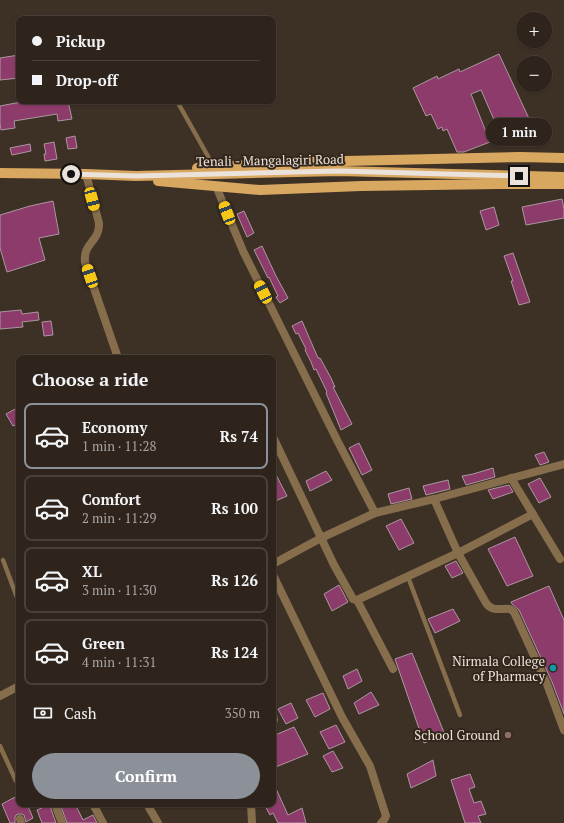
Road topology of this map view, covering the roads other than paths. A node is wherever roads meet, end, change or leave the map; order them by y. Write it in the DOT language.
graph roads {
  1 [pos="178,104"];
  2 [pos="564,158"];
  3 [pos="214,167"];
  4 [pos="0,173"];
  5 [pos="86,174"];
  6 [pos="114,175"];
  7 [pos="564,177"];
  8 [pos="564,184"];
  9 [pos="216,186"];
  10 [pos="117,355"];
  11 [pos="276,443"];
  12 [pos="564,464"];
  13 [pos="511,478"];
  14 [pos="434,499"];
  15 [pos="375,513"];
  16 [pos="533,514"];
  17 [pos="321,538"];
  18 [pos="458,553"];
  19 [pos="560,559"];
  20 [pos="3,560"];
  21 [pos="276,562"];
  22 [pos="408,577"];
  23 [pos="276,581"];
  24 [pos="16,595"];
  25 [pos="357,600"];
  26 [pos="394,669"];
  27 [pos="16,688"];
  28 [pos="0,696"];
  29 [pos="460,715"];
  30 [pos="564,730"];
  31 [pos="0,746"];
  32 [pos="16,781"];
  33 [pos="56,807"];
  34 [pos="95,807"];
  35 [pos="149,807"];
  36 [pos="251,807"];
  37 [pos="62,823"];
  38 [pos="103,823"];
  39 [pos="158,823"];
  40 [pos="252,823"];
  41 [pos="381,823"];
  1 -- 3 [label="lane"];
  2 -- 3 [label="main road"];
  3 -- 6 [label="main road"];
  4 -- 5 [label="main road, Tenali - Mangalagiri Road"];
  5 -- 6 [label="main road, Tenali - Mangalagiri Road"];
  5 -- 10 [label="street"];
  6 -- 7 [label="main road, Tenali - Mangalagiri Road"];
  6 -- 9 [label="main road"];
  8 -- 9 [label="main road"];
  9 -- 15 [label="street"];
  11 -- 17 [label="street"];
  12 -- 13 [label="street"];
  13 -- 14 [label="street"];
  13 -- 16 [label="street"];
  14 -- 15 [label="street"];
  14 -- 18 [label="street"];
  15 -- 17 [label="street"];
  16 -- 18 [label="street"];
  16 -- 19 [label="street"];
  17 -- 21 [label="street"];
  17 -- 25 [label="street"];
  18 -- 22 [label="street"];
  18 -- 30 [label="street"];
  20 -- 24 [label="lane"];
  22 -- 25 [label="street"];
  22 -- 29 [label="lane"];
  23 -- 41 [label="street"];
  25 -- 26 [label="street"];
  27 -- 28 [label="street"];
  31 -- 32 [label="lane"];
  33 -- 37 [label="street"];
  34 -- 38 [label="street"];
  35 -- 39 [label="street"];
  36 -- 40 [label="street"];
}
